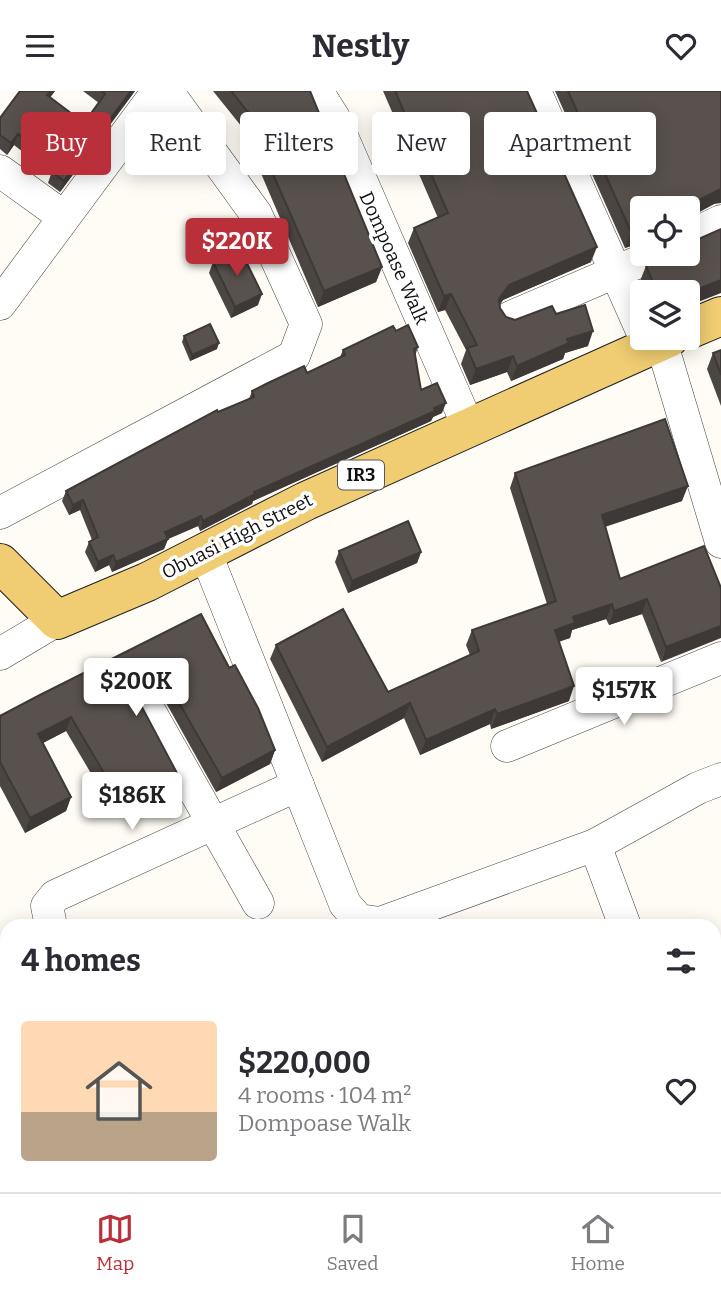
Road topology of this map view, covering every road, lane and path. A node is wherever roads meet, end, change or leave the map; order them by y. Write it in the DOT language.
graph roads {
  1 [pos="158,91"];
  2 [pos="167,91"];
  3 [pos="317,91"];
  4 [pos="535,91"];
  5 [pos="0,171"];
  6 [pos="64,217"];
  7 [pos="721,221"];
  8 [pos="700,231"];
  9 [pos="630,265"];
  10 [pos="615,271"];
  11 [pos="630,294"];
  12 [pos="0,304"];
  13 [pos="721,316"];
  14 [pos="511,317"];
  15 [pos="700,323"];
  16 [pos="631,350"];
  17 [pos="663,350"];
  18 [pos="468,426"];
  19 [pos="0,513"];
  20 [pos="721,542"];
  21 [pos="205,554"];
  22 [pos="0,563"];
  23 [pos="57,620"];
  24 [pos="0,654"];
  25 [pos="721,659"];
  26 [pos="149,710"];
  27 [pos="508,746"];
  28 [pos="721,779"];
  29 [pos="298,785"];
  30 [pos="212,824"];
  31 [pos="595,845"];
  32 [pos="258,903"];
  33 [pos="50,919"];
  34 [pos="358,919"];
  35 [pos="390,919"];
  36 [pos="622,919"];
  1 -- 6 [label="street"];
  2 -- 19 [label="street"];
  3 -- 18 [label="street, Dompoase Walk"];
  4 -- 10 [label="street"];
  5 -- 6 [label="street"];
  6 -- 12 [label="street"];
  7 -- 8 [label="street"];
  9 -- 10 [label="street"];
  10 -- 11 [label="street"];
  10 -- 14 [label="street"];
  13 -- 15 [label="main road, Obuasi High Street / IR3"];
  16 -- 18 [label="main road, Obuasi High Street / IR3"];
  17 -- 20 [label="street"];
  18 -- 21 [label="main road, Obuasi High Street / IR3"];
  21 -- 23 [label="main road, Obuasi High Street / IR3"];
  21 -- 29 [label="street"];
  22 -- 23 [label="main road"];
  23 -- 24 [label="street, Obuasi High Street"];
  25 -- 27 [label="street"];
  26 -- 30 [label="street"];
  28 -- 31 [label="street"];
  29 -- 30 [label="street"];
  29 -- 34 [label="street"];
  30 -- 32 [label="street"];
  30 -- 33 [label="street"];
  31 -- 35 [label="street"];
  31 -- 36 [label="street"];
}
